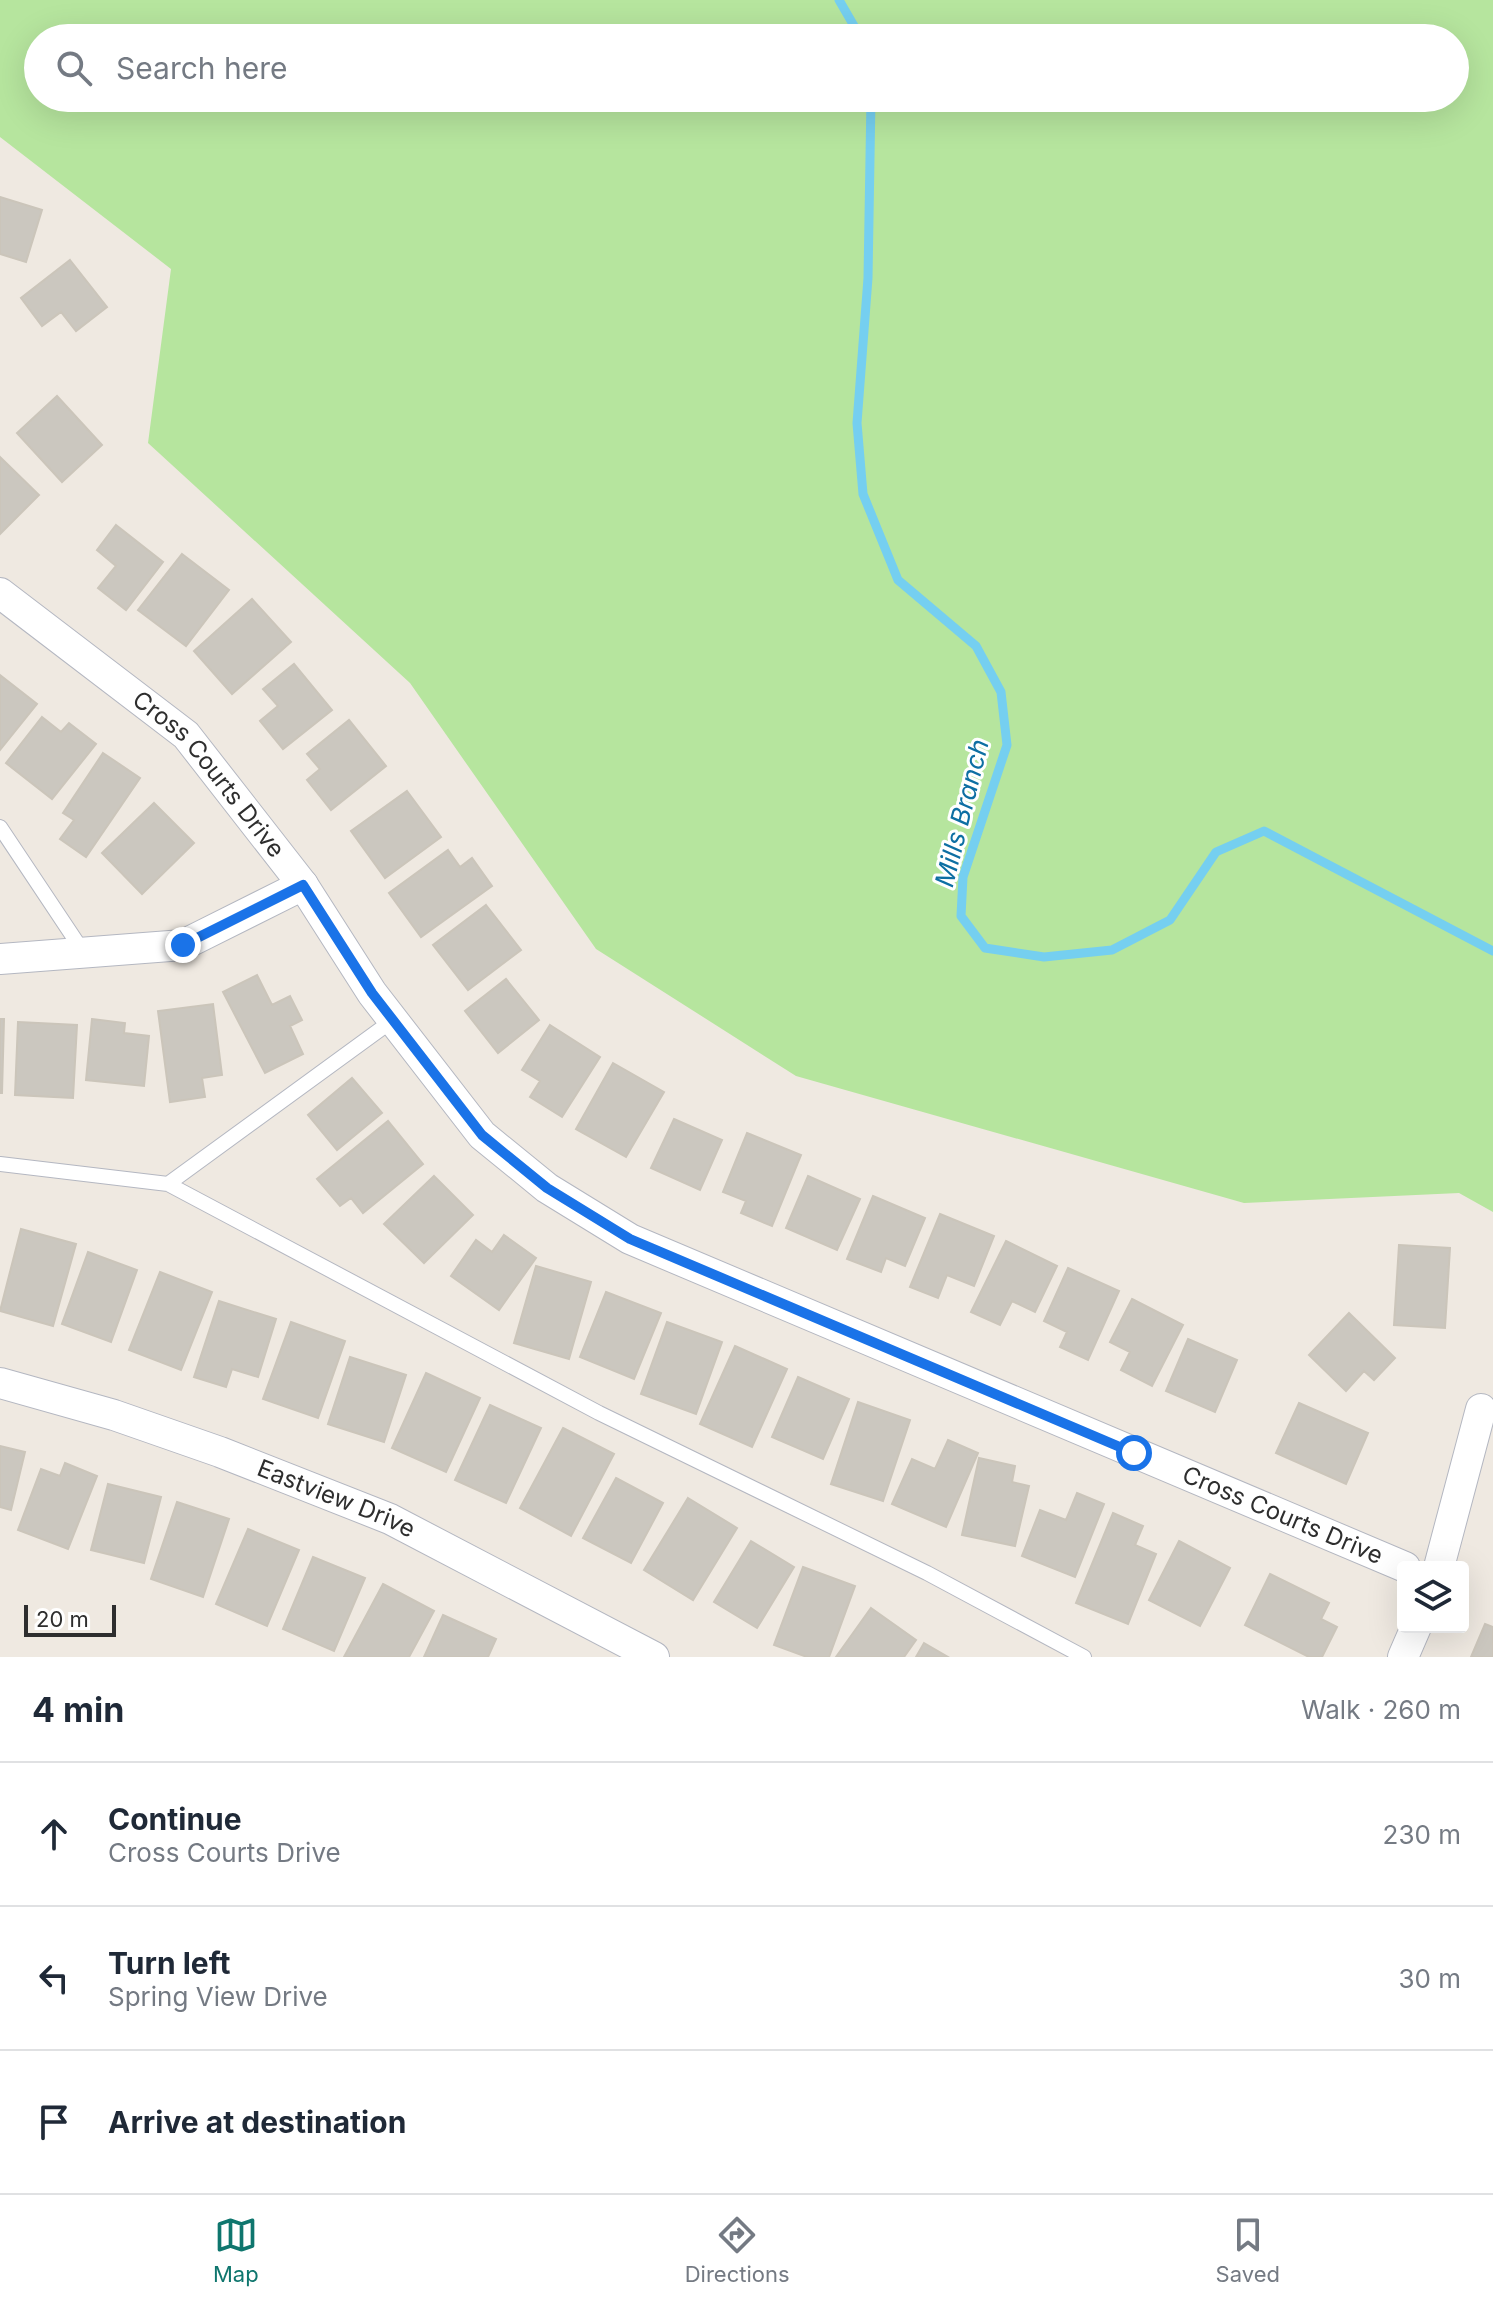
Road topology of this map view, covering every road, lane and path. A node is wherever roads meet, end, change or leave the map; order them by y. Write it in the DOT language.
graph roads {
  1 [pos="0,593"];
  2 [pos="0,827"];
  3 [pos="303,885"];
  4 [pos="85,954"];
  5 [pos="0,959"];
  6 [pos="393,1020"];
  7 [pos="0,1164"];
  8 [pos="168,1184"];
  9 [pos="0,1383"];
  10 [pos="1481,1409"];
  11 [pos="1441,1561"];
  12 [pos="1397,1564"];
  13 [pos="1413,1633"];
  14 [pos="654,1657"];
  15 [pos="1084,1657"];
  16 [pos="1403,1657"];
  1 -- 3 [label="street, Cross Courts Drive"];
  2 -- 4 [label="lane"];
  3 -- 4 [label="street"];
  3 -- 6 [label="street, Cross Courts Drive"];
  4 -- 5 [label="street"];
  6 -- 8 [label="lane"];
  6 -- 12 [label="street, Cross Courts Drive"];
  7 -- 8 [label="lane"];
  8 -- 15 [label="lane"];
  9 -- 14 [label="street, Eastview Drive"];
  10 -- 11 [label="street"];
  13 -- 16 [label="street"];
}
